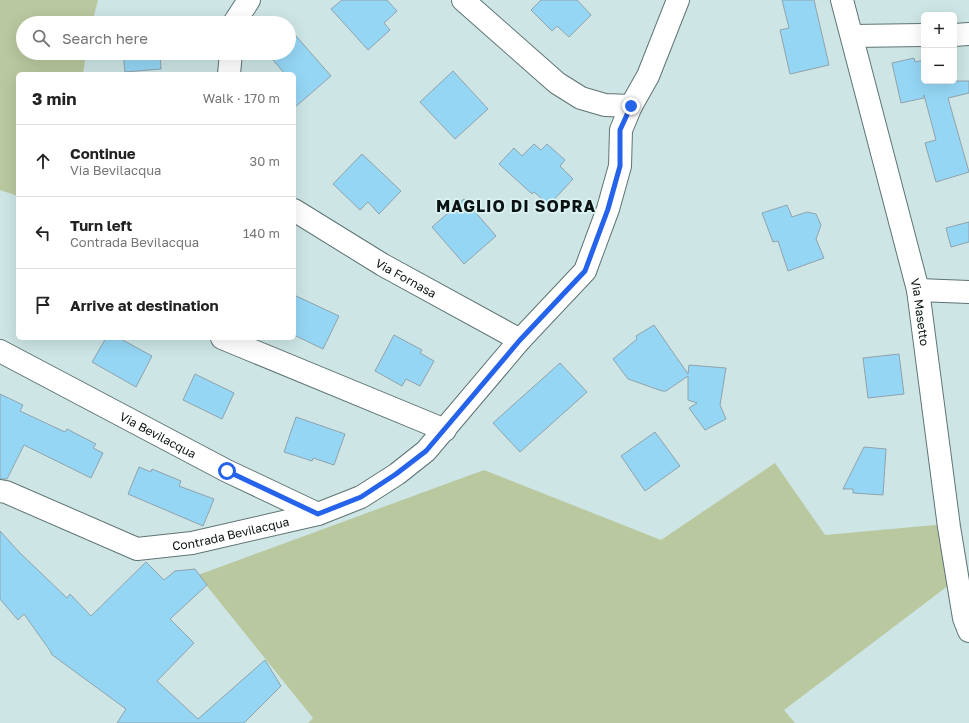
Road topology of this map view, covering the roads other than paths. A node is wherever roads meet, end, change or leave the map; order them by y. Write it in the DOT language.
graph roads {
  1 [pos="249,0"];
  2 [pos="463,0"];
  3 [pos="678,0"];
  4 [pos="842,0"];
  5 [pos="239,16"];
  6 [pos="957,34"];
  7 [pos="969,34"];
  8 [pos="921,35"];
  9 [pos="852,36"];
  10 [pos="230,60"];
  11 [pos="229,72"];
  12 [pos="631,106"];
  13 [pos="296,211"];
  14 [pos="918,290"];
  15 [pos="969,292"];
  16 [pos="227,340"];
  17 [pos="520,340"];
  18 [pos="0,351"];
  19 [pos="445,430"];
  20 [pos="0,491"];
  21 [pos="318,514"];
  22 [pos="959,527"];
  23 [pos="969,631"];
  1 -- 5 [label="street"];
  2 -- 12 [label="street"];
  3 -- 12 [label="street, Contrada Bevilacqua"];
  4 -- 9 [label="street, Via Masetto"];
  6 -- 7 [label="street"];
  8 -- 9 [label="street"];
  9 -- 14 [label="street, Via Masetto"];
  10 -- 11 [label="street"];
  12 -- 17 [label="street, Contrada Bevilacqua"];
  13 -- 17 [label="street, Via Fornasa"];
  14 -- 15 [label="street"];
  14 -- 22 [label="street, Via Masetto"];
  16 -- 19 [label="street"];
  17 -- 19 [label="street, Contrada Bevilacqua"];
  18 -- 21 [label="street, Via Bevilacqua"];
  19 -- 21 [label="street, Contrada Bevilacqua"];
  20 -- 21 [label="street, Contrada Bevilacqua"];
  22 -- 23 [label="street, Via Masetto"];
}
